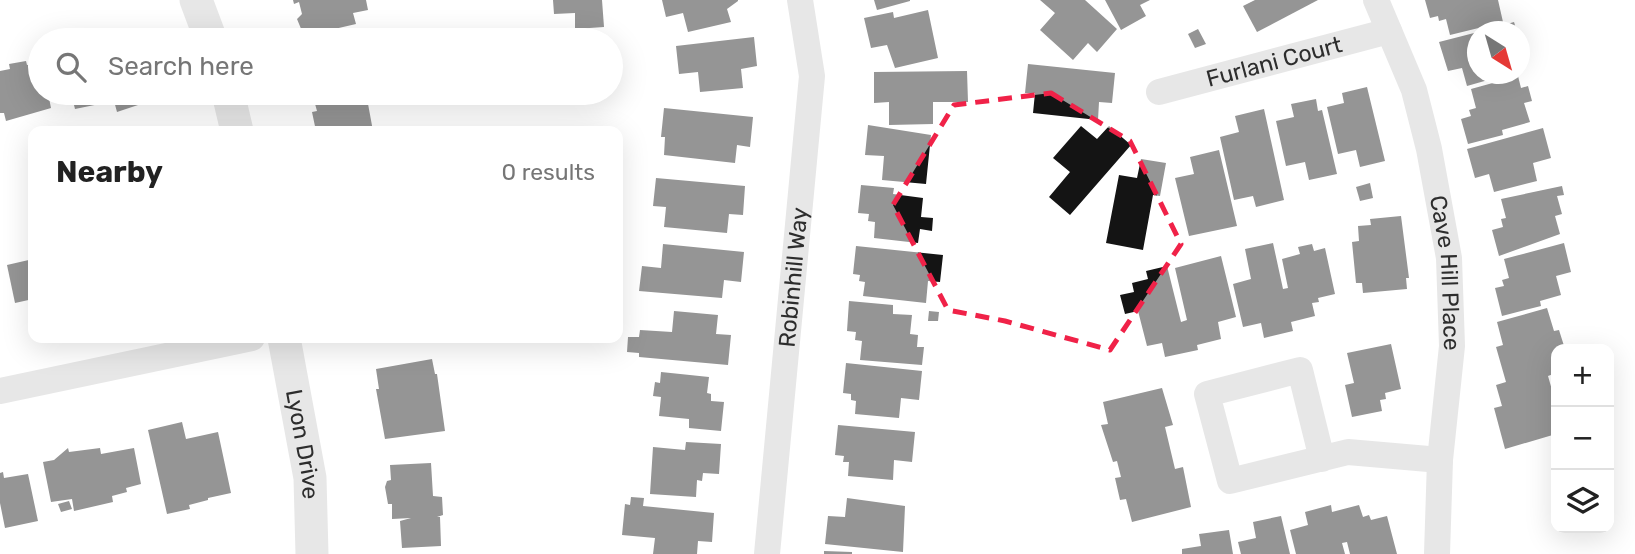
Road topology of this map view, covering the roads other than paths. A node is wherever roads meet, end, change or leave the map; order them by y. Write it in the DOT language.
graph roads {
  1 [pos="196,0"];
  2 [pos="800,0"];
  3 [pos="1376,0"];
  4 [pos="206,28"];
  5 [pos="1389,31"];
  6 [pos="1159,92"];
  7 [pos="231,105"];
  8 [pos="236,126"];
  9 [pos="228,343"];
  10 [pos="285,343"];
  11 [pos="0,391"];
  12 [pos="1322,459"];
  13 [pos="1440,460"];
  14 [pos="312,554"];
  15 [pos="767,554"];
  16 [pos="1437,554"];
  1 -- 4 [label="street"];
  2 -- 15 [label="street, Robinhill Way"];
  3 -- 5 [label="street, Cave Hill Place"];
  5 -- 6 [label="street, Furlani Court"];
  5 -- 13 [label="street, Cave Hill Place"];
  7 -- 8 [label="street"];
  9 -- 11 [label="street"];
  10 -- 14 [label="street, Lyon Drive"];
  12 -- 12 [label="street"];
  12 -- 13 [label="street"];
  13 -- 16 [label="street, Cave Hill Place"];
}
